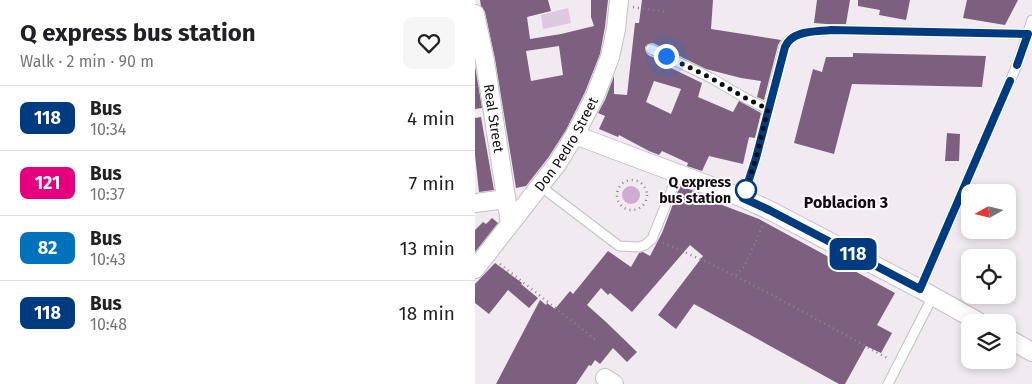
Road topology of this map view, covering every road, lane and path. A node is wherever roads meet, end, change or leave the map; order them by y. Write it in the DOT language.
graph roads {
  1 [pos="619,3"];
  2 [pos="667,12"];
  3 [pos="475,14"];
  4 [pos="1032,20"];
  5 [pos="1028,34"];
  6 [pos="651,49"];
  7 [pos="768,109"];
  8 [pos="575,135"];
  9 [pos="679,174"];
  10 [pos="540,186"];
  11 [pos="743,198"];
  12 [pos="506,199"];
  13 [pos="475,203"];
  14 [pos="639,208"];
  15 [pos="769,210"];
  16 [pos="510,223"];
  17 [pos="652,239"];
  18 [pos="487,253"];
  19 [pos="475,269"];
  20 [pos="736,276"];
  21 [pos="927,293"];
  22 [pos="965,314"];
  23 [pos="597,341"];
  24 [pos="1016,343"];
  25 [pos="1032,352"];
  26 [pos="898,364"];
  27 [pos="888,384"];
  1 -- 2 [label="path"];
  1 -- 8 [label="street, Don Pedro Street"];
  3 -- 12 [label="street, Real Street"];
  4 -- 5 [label="lane"];
  5 -- 7 [label="lane"];
  5 -- 21 [label="lane"];
  6 -- 7 [label="lane"];
  7 -- 11 [label="lane"];
  8 -- 9 [label="street"];
  8 -- 10 [label="street, Don Pedro Street"];
  9 -- 11 [label="street"];
  9 -- 17 [label="lane"];
  10 -- 16 [label="street, Don Pedro Street"];
  10 -- 17 [label="lane"];
  11 -- 15 [label="street"];
  12 -- 13 [label="street"];
  12 -- 16 [label="street, Real Street"];
  14 -- 14 [label="path"];
  15 -- 20 [label="path"];
  15 -- 21 [label="street"];
  16 -- 18 [label="street, Don Pedro Street"];
  17 -- 20 [label="path"];
  18 -- 19 [label="street, Don Pedro Street"];
  18 -- 23 [label="path"];
  20 -- 26 [label="path"];
  21 -- 22 [label="street"];
  21 -- 26 [label="lane"];
  24 -- 25 [label="street"];
  26 -- 27 [label="lane"];
}
